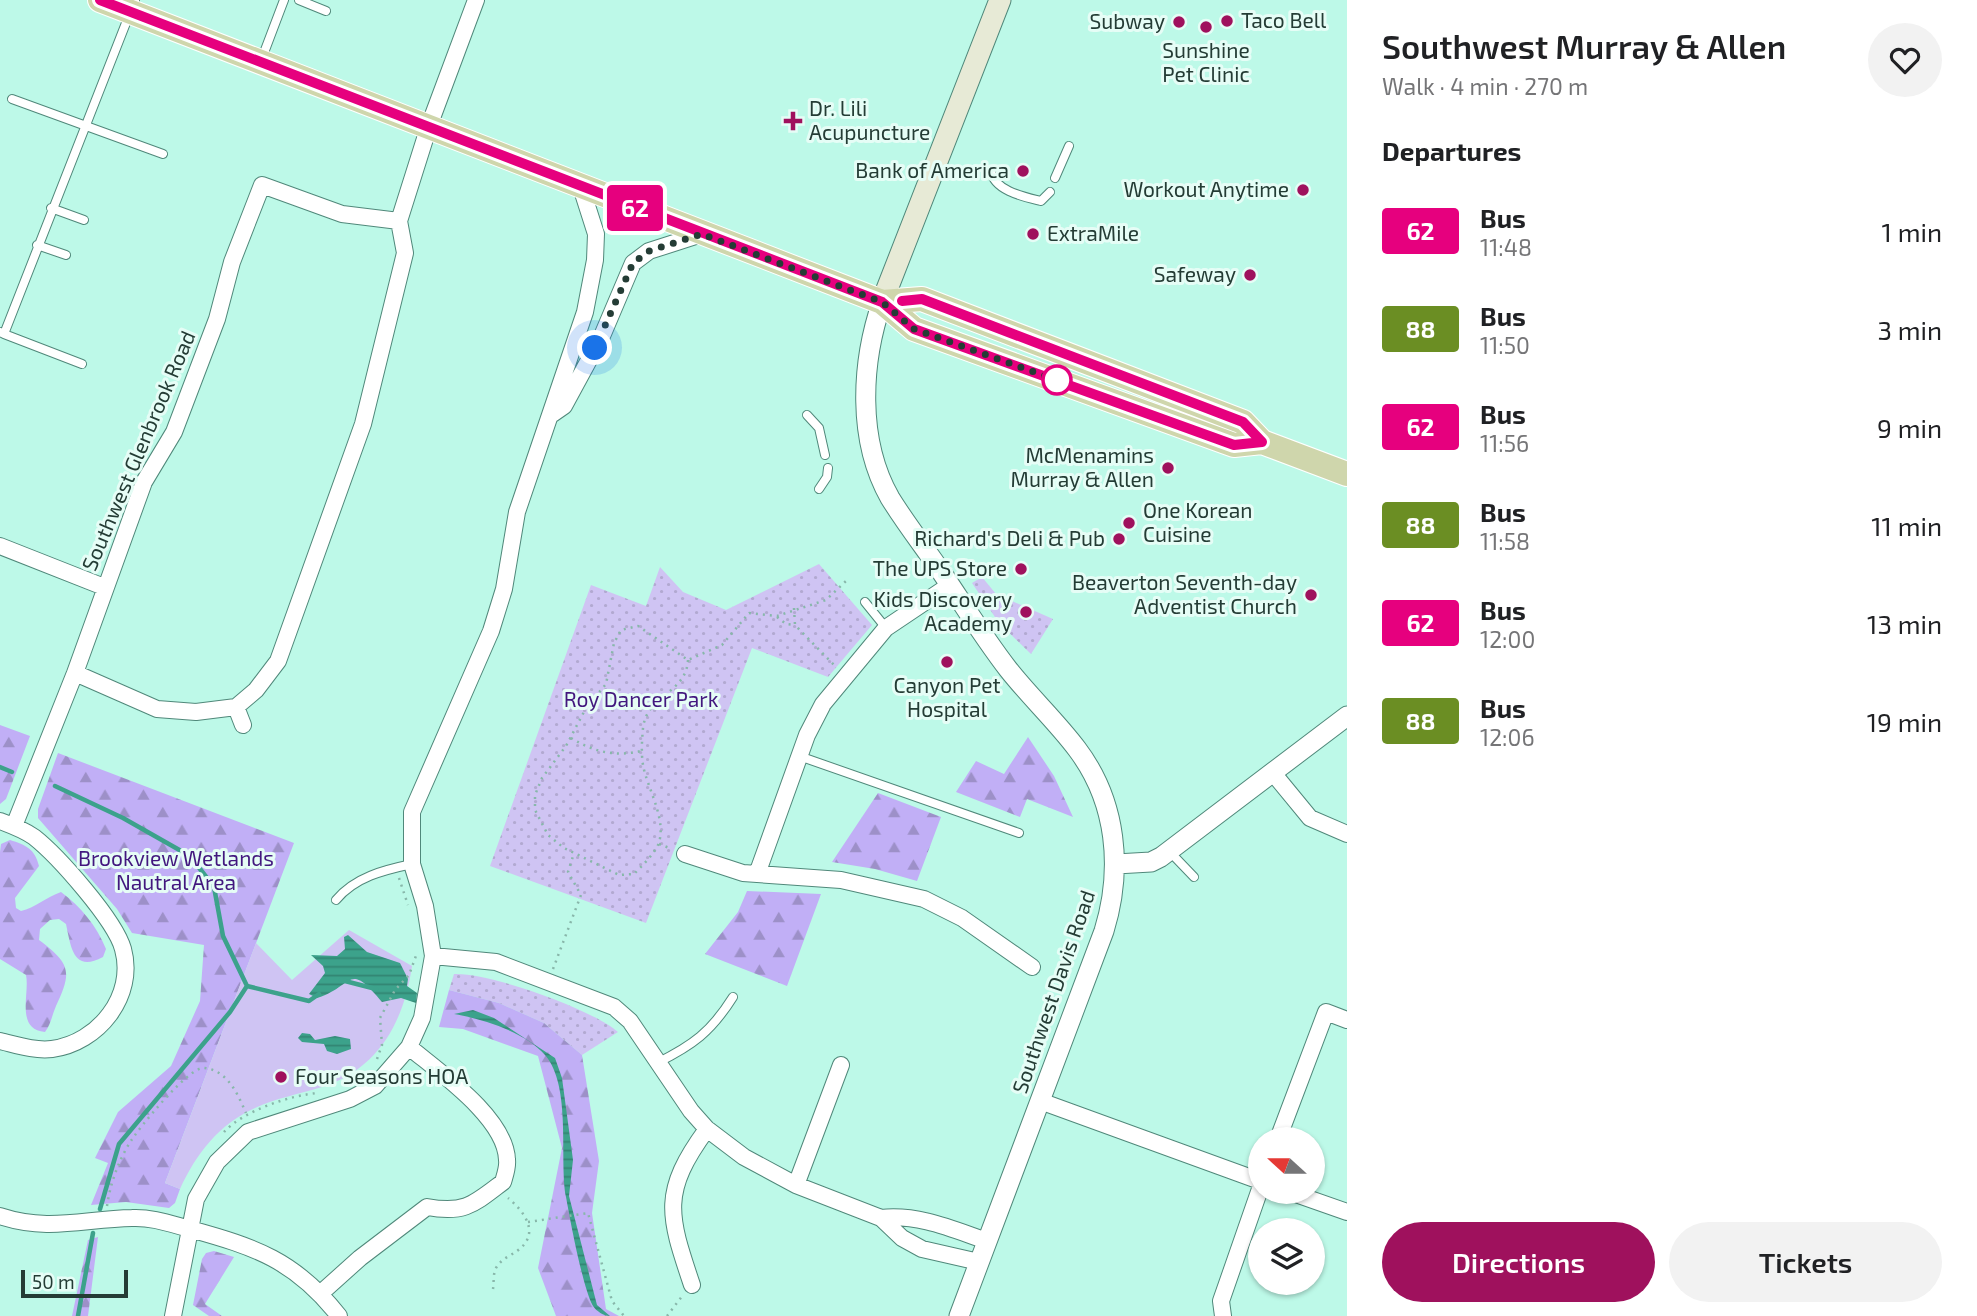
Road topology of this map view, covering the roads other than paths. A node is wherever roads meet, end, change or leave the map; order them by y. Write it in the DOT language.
graph roads {
  1 [pos="102,0"];
  2 [pos="284,0"];
  3 [pos="299,0"];
  4 [pos="476,0"];
  5 [pos="1000,0"];
  6 [pos="132,6"];
  7 [pos="326,11"];
  8 [pos="261,61"];
  9 [pos="12,99"];
  10 [pos="84,125"];
  11 [pos="429,126"];
  12 [pos="1069,146"];
  13 [pos="163,153"];
  14 [pos="991,172"];
  15 [pos="1055,178"];
  16 [pos="581,187"];
  17 [pos="1050,191"];
  18 [pos="51,208"];
  19 [pos="84,220"];
  20 [pos="399,221"];
  21 [pos="702,234"];
  22 [pos="37,245"];
  23 [pos="66,255"];
  24 [pos="882,302"];
  25 [pos="2,333"];
  26 [pos="82,364"];
  27 [pos="551,415"];
  28 [pos="807,415"];
  29 [pos="825,455"];
  30 [pos="828,468"];
  31 [pos="1347,474"];
  32 [pos="819,489"];
  33 [pos="0,546"];
  34 [pos="950,585"];
  35 [pos="104,587"];
  36 [pos="865,602"];
  37 [pos="886,628"];
  38 [pos="75,673"];
  39 [pos="236,707"];
  40 [pos="1347,716"];
  41 [pos="243,725"];
  42 [pos="799,756"];
  43 [pos="1273,773"];
  44 [pos="7,824"];
  45 [pos="1019,833"];
  46 [pos="1347,834"];
  47 [pos="1169,851"];
  48 [pos="685,854"];
  49 [pos="412,864"];
  50 [pos="1115,864"];
  51 [pos="757,874"];
  52 [pos="1194,877"];
  53 [pos="336,900"];
  54 [pos="426,953"];
  55 [pos="1032,967"];
  56 [pos="733,997"];
  57 [pos="1347,1020"];
  58 [pos="0,1041"];
  59 [pos="409,1047"];
  60 [pos="657,1063"];
  61 [pos="841,1065"];
  62 [pos="1040,1101"];
  63 [pos="1283,1127"];
  64 [pos="707,1129"];
  65 [pos="1248,1177"];
  66 [pos="796,1185"];
  67 [pos="1255,1204"];
  68 [pos="1324,1204"];
  69 [pos="1347,1212"];
  70 [pos="0,1216"];
  71 [pos="881,1218"];
  72 [pos="189,1229"];
  73 [pos="987,1241"];
  74 [pos="979,1262"];
  75 [pos="692,1285"];
  76 [pos="321,1293"];
  77 [pos="173,1316"];
  78 [pos="339,1316"];
  79 [pos="959,1316"];
  80 [pos="1223,1316"];
  1 -- 6 [label="main road"];
  2 -- 8 [label="lane"];
  3 -- 7 [label="lane"];
  4 -- 11 [label="street"];
  5 -- 24 [label="main road"];
  6 -- 8 [label="main road"];
  6 -- 10 [label="lane"];
  8 -- 11 [label="main road"];
  9 -- 10 [label="lane"];
  10 -- 13 [label="lane"];
  10 -- 18 [label="lane"];
  11 -- 16 [label="main road"];
  11 -- 20 [label="street"];
  12 -- 15 [label="lane"];
  14 -- 17 [label="lane"];
  16 -- 21 [label="main road"];
  16 -- 27 [label="street"];
  18 -- 19 [label="lane"];
  18 -- 22 [label="lane"];
  20 -- 35 [label="street, Southwest Glenbrook Road"];
  20 -- 39 [label="street"];
  21 -- 24 [label="main road"];
  21 -- 27 [label="street"];
  22 -- 23 [label="lane"];
  22 -- 25 [label="lane"];
  24 -- 31 [label="main road"];
  24 -- 34 [label="street, Southwest Davis Road"];
  25 -- 26 [label="lane"];
  27 -- 49 [label="street"];
  28 -- 29 [label="lane"];
  30 -- 32 [label="lane"];
  33 -- 35 [label="street"];
  34 -- 37 [label="street"];
  34 -- 50 [label="street, Southwest Davis Road"];
  35 -- 38 [label="street, Southwest Glenbrook Road"];
  36 -- 37 [label="lane"];
  37 -- 42 [label="street"];
  38 -- 39 [label="street"];
  38 -- 44 [label="street, Southwest Glenbrook Road"];
  39 -- 41 [label="street"];
  40 -- 43 [label="street"];
  42 -- 45 [label="lane"];
  42 -- 51 [label="street"];
  43 -- 46 [label="street"];
  43 -- 47 [label="street"];
  44 -- 58 [label="street"];
  47 -- 50 [label="street"];
  47 -- 52 [label="lane"];
  48 -- 51 [label="street"];
  49 -- 53 [label="lane"];
  49 -- 54 [label="street"];
  50 -- 62 [label="street, Southwest Davis Road"];
  51 -- 55 [label="street"];
  54 -- 59 [label="street"];
  54 -- 60 [label="street"];
  56 -- 60 [label="lane"];
  57 -- 63 [label="street"];
  59 -- 72 [label="street"];
  59 -- 76 [label="street"];
  60 -- 64 [label="street"];
  61 -- 66 [label="street"];
  62 -- 65 [label="street"];
  62 -- 73 [label="street, Southwest Davis Road"];
  64 -- 66 [label="street"];
  64 -- 75 [label="street"];
  66 -- 71 [label="street"];
  67 -- 80 [label="street"];
  68 -- 69 [label="street"];
  70 -- 72 [label="street"];
  71 -- 73 [label="street"];
  71 -- 74 [label="street"];
  72 -- 76 [label="street"];
  72 -- 77 [label="street"];
  73 -- 74 [label="street, Southwest Davis Road"];
  74 -- 79 [label="street, Southwest Davis Road"];
  76 -- 78 [label="street"];
}
